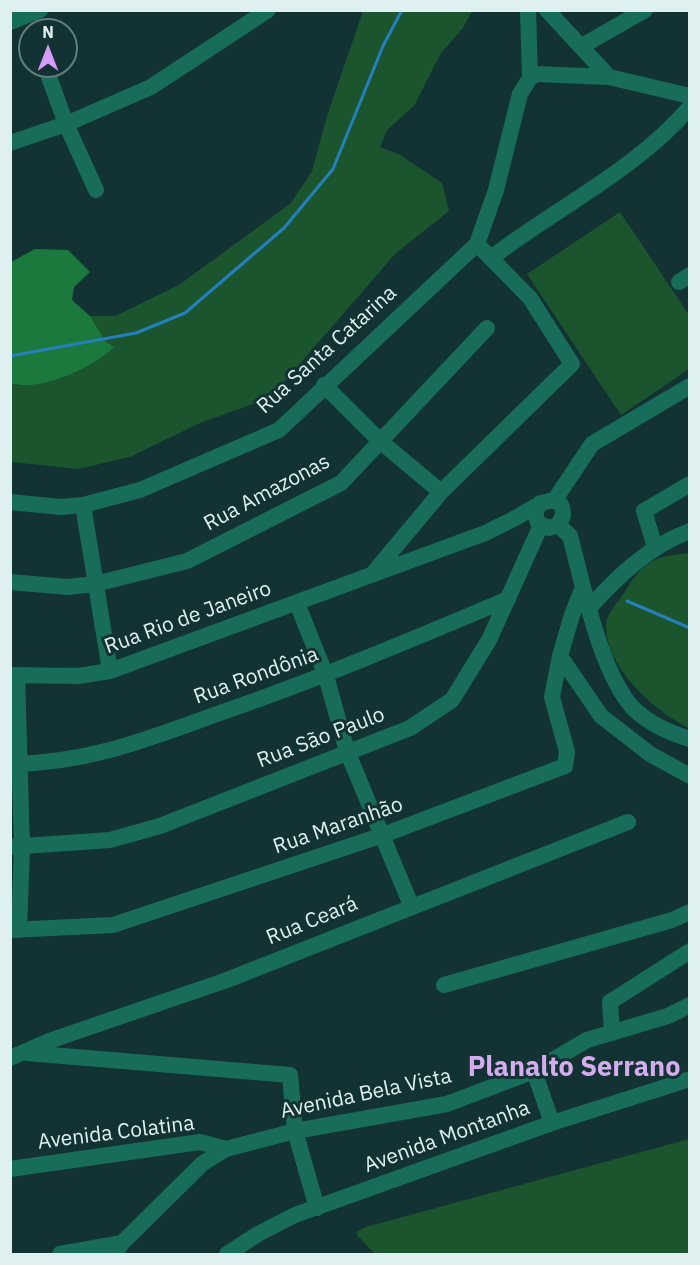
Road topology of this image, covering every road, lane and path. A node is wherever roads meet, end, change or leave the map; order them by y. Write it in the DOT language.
graph roads {
  1 [pos="268,10"];
  2 [pos="528,10"];
  3 [pos="547,10"];
  4 [pos="645,10"];
  5 [pos="582,46"];
  6 [pos="609,77"];
  7 [pos="49,78"];
  8 [pos="530,78"];
  9 [pos="670,93"];
  10 [pos="690,96"];
  11 [pos="690,107"];
  12 [pos="66,124"];
  13 [pos="672,127"];
  14 [pos="10,143"];
  15 [pos="96,190"];
  16 [pos="477,244"];
  17 [pos="491,258"];
  18 [pos="487,328"];
  19 [pos="324,385"];
  20 [pos="690,386"];
  21 [pos="380,441"];
  22 [pos="690,484"];
  23 [pos="441,492"];
  24 [pos="10,502"];
  25 [pos="547,502"];
  26 [pos="83,505"];
  27 [pos="540,524"];
  28 [pos="558,525"];
  29 [pos="690,531"];
  30 [pos="408,532"];
  31 [pos="488,532"];
  32 [pos="655,548"];
  33 [pos="420,555"];
  34 [pos="375,571"];
  35 [pos="10,582"];
  36 [pos="95,584"];
  37 [pos="583,586"];
  38 [pos="508,599"];
  39 [pos="297,603"];
  40 [pos="590,607"];
  41 [pos="560,656"];
  42 [pos="110,671"];
  43 [pos="14,675"];
  44 [pos="326,676"];
  45 [pos="690,739"];
  46 [pos="347,750"];
  47 [pos="15,764"];
  48 [pos="690,776"];
  49 [pos="628,822"];
  50 [pos="383,835"];
  51 [pos="16,847"];
  52 [pos="411,905"];
  53 [pos="690,912"];
  54 [pos="15,930"];
  55 [pos="690,951"];
  56 [pos="444,985"];
  57 [pos="690,1005"];
  58 [pos="612,1033"];
  59 [pos="17,1055"];
  60 [pos="534,1071"];
  61 [pos="690,1079"];
  62 [pos="552,1123"];
  63 [pos="295,1131"];
  64 [pos="226,1149"];
  65 [pos="10,1169"];
  66 [pos="317,1208"];
  67 [pos="118,1249"];
  68 [pos="60,1254"];
  69 [pos="227,1254"];
  1 -- 12 [label="street"];
  2 -- 8 [label="street"];
  3 -- 5 [label="street"];
  4 -- 5 [label="street"];
  5 -- 6 [label="street"];
  6 -- 8 [label="street"];
  6 -- 9 [label="street"];
  7 -- 12 [label="street"];
  8 -- 16 [label="street"];
  9 -- 10 [label="street"];
  9 -- 13 [label="street"];
  11 -- 13 [label="street"];
  12 -- 14 [label="street"];
  12 -- 15 [label="street"];
  13 -- 17 [label="street"];
  16 -- 17 [label="street"];
  16 -- 19 [label="street, Rua Santa Catarina"];
  17 -- 23 [label="street, Rua Rio de Janeiro"];
  18 -- 21 [label="street, Rua Amazonas"];
  19 -- 21 [label="street"];
  19 -- 26 [label="street, Rua Santa Catarina"];
  20 -- 25 [label="street"];
  21 -- 23 [label="street"];
  21 -- 36 [label="street, Rua Amazonas"];
  22 -- 32 [label="street"];
  23 -- 30 [label="street, Rua Rio de Janeiro"];
  24 -- 26 [label="street, Rua Santa Catarina"];
  25 -- 27 [label="street"];
  25 -- 28 [label="street"];
  25 -- 31 [label="street, Rua Rio de Janeiro"];
  26 -- 36 [label="street"];
  27 -- 28 [label="street"];
  27 -- 31 [label="street, Rua Rio de Janeiro"];
  27 -- 38 [label="street, Rua São Paulo"];
  28 -- 37 [label="street"];
  29 -- 32 [label="street"];
  30 -- 33 [label="street"];
  30 -- 34 [label="street, Rua Rio de Janeiro"];
  31 -- 33 [label="street, Rua Rio de Janeiro"];
  32 -- 40 [label="street"];
  33 -- 34 [label="street, Rua Rio de Janeiro"];
  34 -- 39 [label="street, Rua Rio de Janeiro"];
  35 -- 36 [label="street, Rua Amazonas"];
  36 -- 42 [label="street"];
  37 -- 40 [label="street"];
  37 -- 41 [label="street"];
  38 -- 44 [label="street, Rua Rondônia"];
  38 -- 46 [label="street, Rua São Paulo"];
  39 -- 42 [label="street, Rua Rio de Janeiro"];
  39 -- 44 [label="street"];
  40 -- 45 [label="street"];
  41 -- 48 [label="street"];
  41 -- 50 [label="street, Rua Maranhão"];
  42 -- 43 [label="street, Rua Rio de Janeiro"];
  43 -- 47 [label="street"];
  44 -- 46 [label="street"];
  44 -- 47 [label="street, Rua Rondônia"];
  46 -- 50 [label="street"];
  46 -- 51 [label="street, Rua São Paulo"];
  47 -- 51 [label="street"];
  49 -- 52 [label="street, Rua Ceará"];
  50 -- 52 [label="street"];
  50 -- 54 [label="street, Rua Maranhão"];
  51 -- 54 [label="street"];
  52 -- 59 [label="street, Rua Ceará"];
  53 -- 56 [label="street"];
  55 -- 58 [label="street"];
  57 -- 58 [label="street, Avenida Bela Vista"];
  58 -- 60 [label="street, Avenida Bela Vista"];
  59 -- 63 [label="street"];
  60 -- 62 [label="street"];
  60 -- 63 [label="street, Avenida Bela Vista"];
  61 -- 62 [label="street, Avenida Montanha"];
  62 -- 66 [label="street, Avenida Montanha"];
  63 -- 64 [label="street, Avenida Bela Vista"];
  63 -- 66 [label="street"];
  64 -- 65 [label="street, Avenida Colatina"];
  64 -- 67 [label="street, Avenida Bela Vista"];
  66 -- 69 [label="street, Avenida Montanha"];
  67 -- 68 [label="street"];
}
